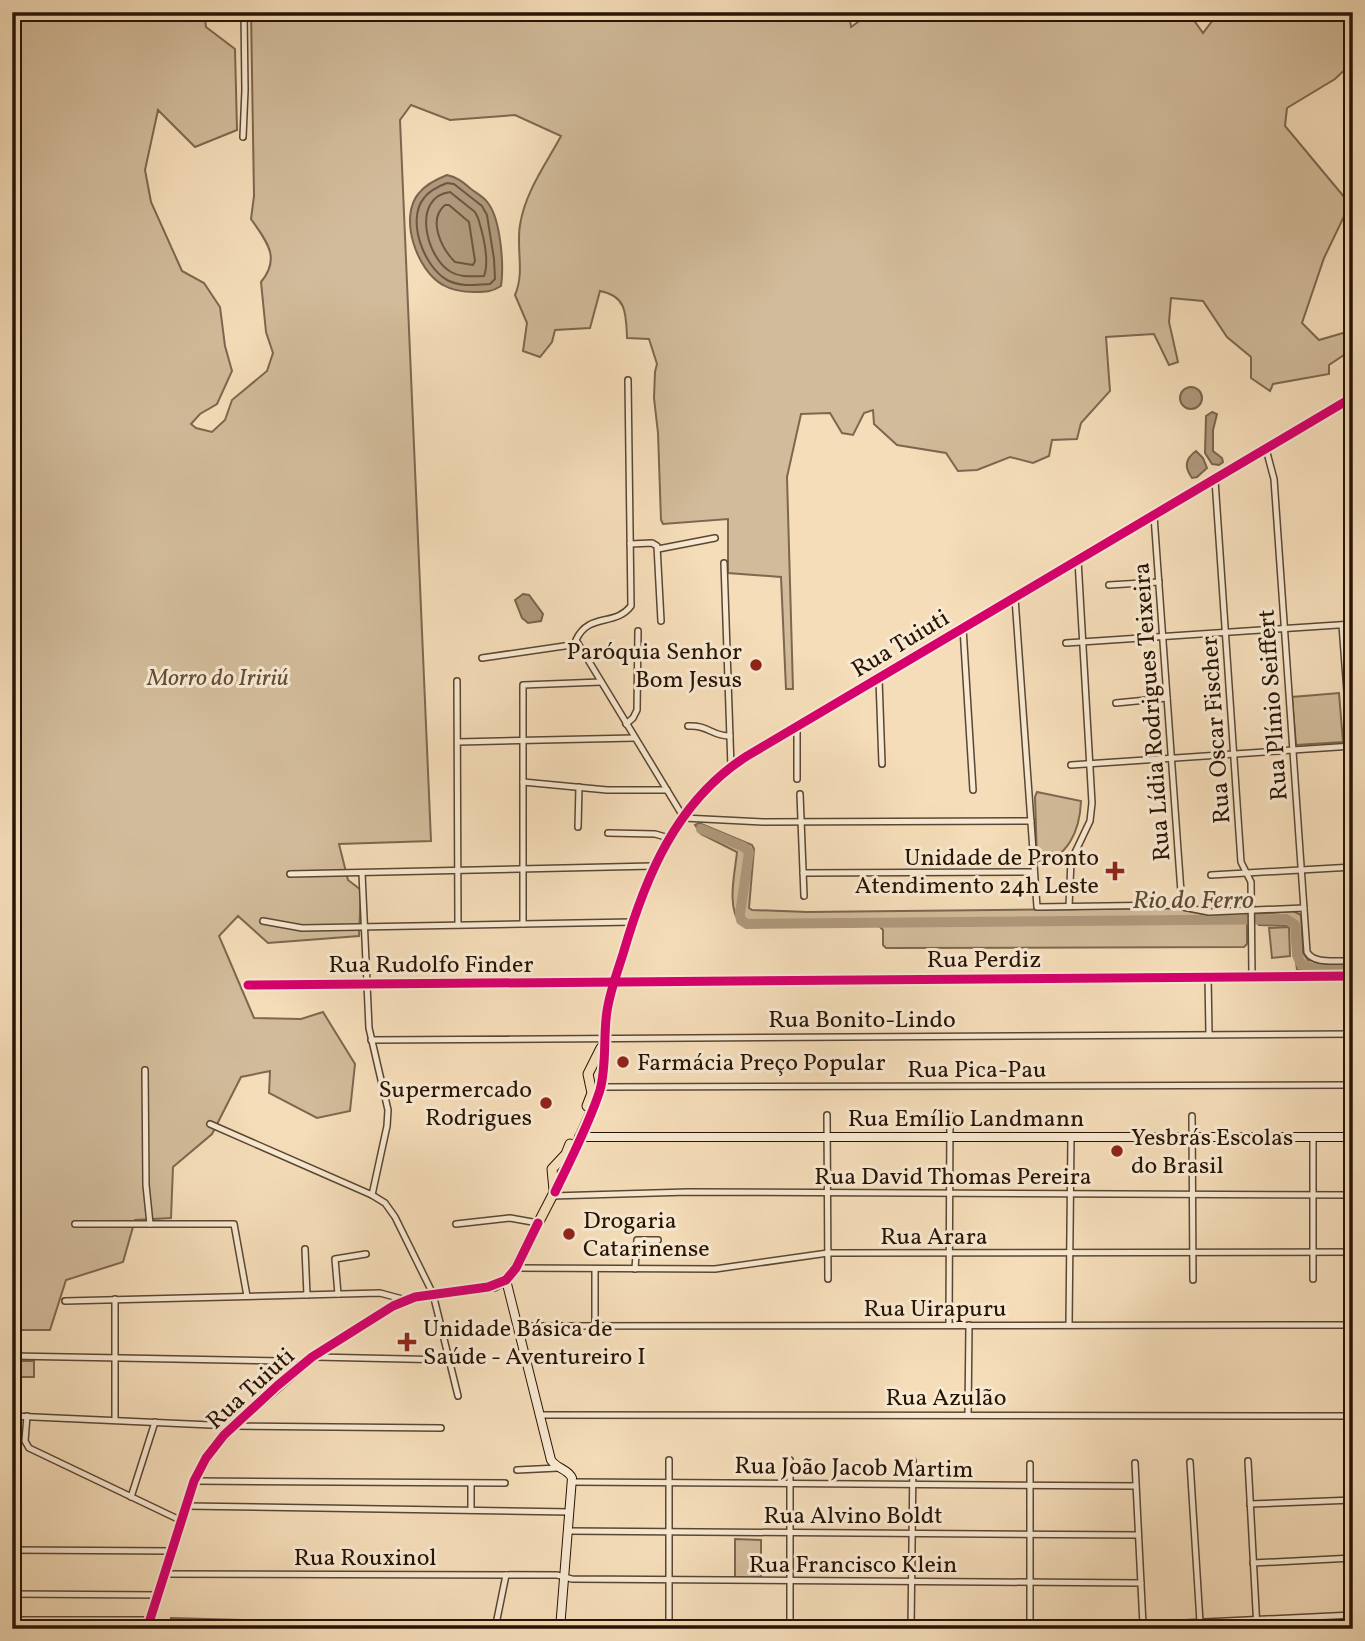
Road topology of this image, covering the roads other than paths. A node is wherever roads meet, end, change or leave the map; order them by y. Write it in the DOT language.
graph roads {
  1 [pos="244,12"];
  2 [pos="243,137"];
  3 [pos="628,380"];
  4 [pos="1353,397"];
  5 [pos="1266,449"];
  6 [pos="1215,480"];
  7 [pos="1154,516"];
  8 [pos="715,538"];
  9 [pos="630,544"];
  10 [pos="658,549"];
  11 [pos="1078,560"];
  12 [pos="724,563"];
  13 [pos="1159,582"];
  14 [pos="1109,585"];
  15 [pos="1015,598"];
  16 [pos="661,621"];
  17 [pos="1353,624"];
  18 [pos="1342,625"];
  19 [pos="963,628"];
  20 [pos="1284,629"];
  21 [pos="638,631"];
  22 [pos="1226,633"];
  23 [pos="1163,637"];
  24 [pos="1084,642"];
  25 [pos="1066,643"];
  26 [pos="578,644"];
  27 [pos="482,658"];
  28 [pos="879,678"];
  29 [pos="457,681"];
  30 [pos="601,682"];
  31 [pos="1167,698"];
  32 [pos="1116,703"];
  33 [pos="626,723"];
  34 [pos="688,726"];
  35 [pos="797,728"];
  36 [pos="730,737"];
  37 [pos="635,738"];
  38 [pos="523,741"];
  39 [pos="458,742"];
  40 [pos="1352,746"];
  41 [pos="1293,750"];
  42 [pos="1234,754"];
  43 [pos="1171,758"];
  44 [pos="1091,763"];
  45 [pos="882,764"];
  46 [pos="1071,765"];
  47 [pos="731,767"];
  48 [pos="1353,772"];
  49 [pos="797,779"];
  50 [pos="523,782"];
  51 [pos="579,788"];
  52 [pos="667,790"];
  53 [pos="973,790"];
  54 [pos="800,794"];
  55 [pos="684,818"];
  56 [pos="1031,821"];
  57 [pos="801,822"];
  58 [pos="578,827"];
  59 [pos="608,832"];
  60 [pos="669,838"];
  61 [pos="653,866"];
  62 [pos="1353,867"];
  63 [pos="523,869"];
  64 [pos="458,870"];
  65 [pos="1301,870"];
  66 [pos="1034,872"];
  67 [pos="362,873"];
  68 [pos="803,873"];
  69 [pos="1247,873"];
  70 [pos="290,874"];
  71 [pos="1211,876"];
  72 [pos="804,896"];
  73 [pos="1069,906"];
  74 [pos="1182,906"];
  75 [pos="1304,908"];
  76 [pos="1251,916"];
  77 [pos="263,921"];
  78 [pos="632,922"];
  79 [pos="523,924"];
  80 [pos="458,925"];
  81 [pos="364,927"];
  82 [pos="1353,961"];
  83 [pos="1208,976"];
  84 [pos="1252,976"];
  85 [pos="1353,976"];
  86 [pos="615,981"];
  87 [pos="367,983"];
  88 [pos="248,985"];
  89 [pos="1209,1034"];
  90 [pos="1353,1034"];
  91 [pos="605,1037"];
  92 [pos="371,1040"];
  93 [pos="145,1070"];
  94 [pos="589,1071"];
  95 [pos="603,1073"];
  96 [pos="1353,1085"];
  97 [pos="601,1087"];
  98 [pos="827,1115"];
  99 [pos="950,1115"];
  100 [pos="1192,1116"];
  101 [pos="210,1124"];
  102 [pos="827,1137"];
  103 [pos="950,1137"];
  104 [pos="1071,1137"];
  105 [pos="1192,1137"];
  106 [pos="1313,1137"];
  107 [pos="1353,1137"];
  108 [pos="579,1138"];
  109 [pos="552,1172"];
  110 [pos="563,1175"];
  111 [pos="828,1193"];
  112 [pos="950,1193"];
  113 [pos="553,1194"];
  114 [pos="1070,1194"];
  115 [pos="1192,1194"];
  116 [pos="372,1195"];
  117 [pos="1313,1195"];
  118 [pos="1353,1195"];
  119 [pos="538,1223"];
  120 [pos="75,1224"];
  121 [pos="150,1224"];
  122 [pos="456,1224"];
  123 [pos="658,1240"];
  124 [pos="304,1249"];
  125 [pos="1192,1252"];
  126 [pos="1313,1252"];
  127 [pos="1353,1252"];
  128 [pos="828,1253"];
  129 [pos="950,1253"];
  130 [pos="1070,1253"];
  131 [pos="366,1254"];
  132 [pos="516,1268"];
  133 [pos="595,1269"];
  134 [pos="635,1269"];
  135 [pos="828,1279"];
  136 [pos="1313,1279"];
  137 [pos="506,1280"];
  138 [pos="1193,1280"];
  139 [pos="338,1294"];
  140 [pos="433,1294"];
  141 [pos="307,1295"];
  142 [pos="247,1296"];
  143 [pos="115,1299"];
  144 [pos="406,1300"];
  145 [pos="65,1301"];
  146 [pos="949,1325"];
  147 [pos="969,1325"];
  148 [pos="1069,1325"];
  149 [pos="1353,1325"];
  150 [pos="517,1326"];
  151 [pos="595,1326"];
  152 [pos="12,1356"];
  153 [pos="313,1357"];
  154 [pos="115,1359"];
  155 [pos="450,1360"];
  156 [pos="301,1366"];
  157 [pos="458,1396"];
  158 [pos="539,1415"];
  159 [pos="968,1415"];
  160 [pos="12,1416"];
  161 [pos="27,1416"];
  162 [pos="1353,1416"];
  163 [pos="115,1420"];
  164 [pos="155,1422"];
  165 [pos="233,1426"];
  166 [pos="441,1428"];
  167 [pos="669,1460"];
  168 [pos="790,1460"];
  169 [pos="913,1461"];
  170 [pos="1248,1461"];
  171 [pos="1190,1462"];
  172 [pos="1135,1463"];
  173 [pos="1030,1464"];
  174 [pos="558,1468"];
  175 [pos="517,1470"];
  176 [pos="194,1481"];
  177 [pos="572,1482"];
  178 [pos="471,1483"];
  179 [pos="505,1483"];
  180 [pos="669,1483"];
  181 [pos="790,1484"];
  182 [pos="912,1485"];
  183 [pos="1030,1486"];
  184 [pos="1136,1486"];
  185 [pos="131,1497"];
  186 [pos="1353,1500"];
  187 [pos="1250,1504"];
  188 [pos="186,1506"];
  189 [pos="471,1510"];
  190 [pos="570,1512"];
  191 [pos="181,1521"];
  192 [pos="568,1531"];
  193 [pos="669,1532"];
  194 [pos="790,1532"];
  195 [pos="912,1533"];
  196 [pos="1030,1534"];
  197 [pos="1138,1535"];
  198 [pos="12,1550"];
  199 [pos="173,1551"];
  200 [pos="1353,1558"];
  201 [pos="1253,1563"];
  202 [pos="165,1574"];
  203 [pos="506,1575"];
  204 [pos="564,1578"];
  205 [pos="669,1580"];
  206 [pos="790,1581"];
  207 [pos="912,1582"];
  208 [pos="1030,1583"];
  209 [pos="1141,1583"];
  210 [pos="12,1594"];
  211 [pos="159,1595"];
  212 [pos="1353,1615"];
  213 [pos="1256,1619"];
  214 [pos="12,1620"];
  215 [pos="1200,1622"];
  216 [pos="148,1625"];
  217 [pos="1143,1625"];
  218 [pos="560,1628"];
  219 [pos="495,1629"];
  220 [pos="640,1629"];
  221 [pos="669,1629"];
  222 [pos="790,1629"];
  223 [pos="911,1629"];
  224 [pos="1030,1629"];
  225 [pos="1112,1629"];
  226 [pos="1257,1629"];
  1 -- 2 [label="street"];
  3 -- 9 [label="street"];
  4 -- 5 [label="main road, Rua Tuiuti"];
  5 -- 6 [label="main road, Rua Tuiuti"];
  5 -- 20 [label="street, Rua Plínio Seiffert"];
  6 -- 7 [label="main road, Rua Tuiuti"];
  6 -- 22 [label="street, Rua Oscar Fischer"];
  7 -- 11 [label="main road, Rua Tuiuti"];
  7 -- 13 [label="street, Rua Lídia Rodrigues Teixeira"];
  8 -- 10 [label="street"];
  9 -- 10 [label="street"];
  9 -- 26 [label="street"];
  10 -- 16 [label="street"];
  11 -- 15 [label="main road, Rua Tuiuti"];
  11 -- 24 [label="street"];
  12 -- 36 [label="street"];
  13 -- 14 [label="street"];
  13 -- 23 [label="street, Rua Lídia Rodrigues Teixeira"];
  15 -- 19 [label="main road, Rua Tuiuti"];
  15 -- 56 [label="street"];
  17 -- 18 [label="street"];
  18 -- 20 [label="street"];
  18 -- 40 [label="street"];
  19 -- 28 [label="main road, Rua Tuiuti"];
  19 -- 53 [label="street"];
  20 -- 22 [label="street"];
  20 -- 41 [label="street, Rua Plínio Seiffert"];
  21 -- 33 [label="street"];
  22 -- 23 [label="street"];
  22 -- 42 [label="street, Rua Oscar Fischer"];
  23 -- 24 [label="street"];
  23 -- 31 [label="street, Rua Lídia Rodrigues Teixeira"];
  24 -- 25 [label="street"];
  24 -- 44 [label="street"];
  26 -- 27 [label="street"];
  26 -- 30 [label="street"];
  28 -- 35 [label="main road, Rua Tuiuti"];
  28 -- 45 [label="street"];
  29 -- 39 [label="street"];
  30 -- 33 [label="street"];
  30 -- 38 [label="street"];
  31 -- 32 [label="street"];
  31 -- 43 [label="street, Rua Lídia Rodrigues Teixeira"];
  33 -- 37 [label="street"];
  34 -- 36 [label="street"];
  35 -- 47 [label="main road, Rua Tuiuti"];
  35 -- 49 [label="street"];
  36 -- 47 [label="street"];
  37 -- 38 [label="street"];
  37 -- 52 [label="street"];
  38 -- 39 [label="street"];
  38 -- 50 [label="street"];
  39 -- 64 [label="street"];
  40 -- 41 [label="street"];
  40 -- 48 [label="street"];
  41 -- 42 [label="street"];
  41 -- 65 [label="street, Rua Plínio Seiffert"];
  42 -- 43 [label="street"];
  42 -- 69 [label="street, Rua Oscar Fischer"];
  43 -- 44 [label="street"];
  43 -- 74 [label="street, Rua Lídia Rodrigues Teixeira"];
  44 -- 46 [label="street"];
  44 -- 73 [label="street"];
  47 -- 55 [label="main road, Rua Tuiuti"];
  50 -- 51 [label="street"];
  50 -- 63 [label="street"];
  51 -- 52 [label="street"];
  51 -- 58 [label="street"];
  52 -- 55 [label="street"];
  54 -- 57 [label="street"];
  55 -- 57 [label="street"];
  55 -- 60 [label="main road, Rua Tuiuti"];
  56 -- 57 [label="street"];
  56 -- 66 [label="street"];
  57 -- 68 [label="street"];
  59 -- 60 [label="street"];
  60 -- 61 [label="main road, Rua Tuiuti"];
  61 -- 63 [label="street"];
  61 -- 78 [label="main road, Rua Tuiuti"];
  62 -- 65 [label="street"];
  63 -- 64 [label="street"];
  63 -- 79 [label="street"];
  64 -- 67 [label="street"];
  64 -- 80 [label="street"];
  65 -- 69 [label="street"];
  65 -- 75 [label="street, Rua Plínio Seiffert"];
  66 -- 68 [label="street"];
  66 -- 73 [label="street"];
  67 -- 70 [label="street"];
  67 -- 81 [label="street"];
  68 -- 72 [label="street"];
  69 -- 71 [label="street"];
  69 -- 76 [label="street, Rua Oscar Fischer"];
  73 -- 74 [label="street"];
  74 -- 76 [label="street"];
  75 -- 76 [label="street"];
  75 -- 82 [label="street, Rua Plínio Seiffert"];
  76 -- 84 [label="street, Rua Oscar Fischer"];
  77 -- 81 [label="street"];
  78 -- 79 [label="street"];
  78 -- 86 [label="main road, Rua Tuiuti"];
  79 -- 80 [label="street"];
  80 -- 81 [label="street"];
  81 -- 87 [label="street"];
  83 -- 84 [label="street, Rua Perdiz"];
  83 -- 86 [label="street, Rua Perdiz"];
  83 -- 89 [label="street"];
  84 -- 85 [label="street, Rua Perdiz"];
  86 -- 87 [label="street, Rua Rudolfo Finder"];
  86 -- 91 [label="main road, Rua Tuiuti"];
  87 -- 88 [label="street, Rua Rudolfo Finder"];
  87 -- 92 [label="street"];
  89 -- 90 [label="street, Rua Bonito-Lindo"];
  89 -- 91 [label="street, Rua Bonito-Lindo"];
  91 -- 92 [label="street, Rua Bonito-Lindo"];
  91 -- 94 [label="main road, Rua Tuiuti"];
  91 -- 95 [label="main road, Rua Tuiuti"];
  92 -- 116 [label="street"];
  93 -- 121 [label="street"];
  94 -- 95 [label="main road"];
  94 -- 109 [label="main road, Rua Tuiuti"];
  95 -- 97 [label="main road, Rua Tuiuti"];
  96 -- 97 [label="street, Rua Pica-Pau"];
  97 -- 108 [label="main road, Rua Tuiuti"];
  98 -- 102 [label="street"];
  99 -- 103 [label="street"];
  100 -- 105 [label="street"];
  101 -- 116 [label="street"];
  102 -- 103 [label="street, Rua Emílio Landmann"];
  102 -- 108 [label="street, Rua Emílio Landmann"];
  102 -- 111 [label="street"];
  103 -- 104 [label="street, Rua Emílio Landmann"];
  103 -- 112 [label="street"];
  104 -- 105 [label="street, Rua Emílio Landmann"];
  104 -- 114 [label="street"];
  105 -- 106 [label="street, Rua Emílio Landmann"];
  105 -- 115 [label="street"];
  106 -- 107 [label="street, Rua Emílio Landmann"];
  106 -- 117 [label="street"];
  108 -- 110 [label="main road, Rua Tuiuti"];
  109 -- 110 [label="main road"];
  109 -- 113 [label="main road"];
  110 -- 113 [label="main road, Rua Tuiuti"];
  111 -- 112 [label="street, Rua David Thomas Pereira"];
  111 -- 113 [label="street, Rua David Thomas Pereira"];
  111 -- 128 [label="street"];
  112 -- 114 [label="street, Rua David Thomas Pereira"];
  112 -- 129 [label="street"];
  113 -- 119 [label="main road, Rua Tuiuti"];
  114 -- 115 [label="street, Rua David Thomas Pereira"];
  114 -- 130 [label="street"];
  115 -- 117 [label="street, Rua David Thomas Pereira"];
  115 -- 125 [label="street"];
  116 -- 140 [label="street"];
  117 -- 118 [label="street, Rua David Thomas Pereira"];
  117 -- 126 [label="street"];
  119 -- 122 [label="street"];
  119 -- 132 [label="main road, Rua Tuiuti"];
  120 -- 121 [label="street"];
  121 -- 142 [label="street"];
  123 -- 134 [label="street"];
  124 -- 141 [label="street"];
  125 -- 126 [label="street, Rua Arara"];
  125 -- 130 [label="street, Rua Arara"];
  125 -- 138 [label="street"];
  126 -- 127 [label="street, Rua Arara"];
  126 -- 136 [label="street"];
  128 -- 129 [label="street, Rua Arara"];
  128 -- 134 [label="street, Rua Arara"];
  128 -- 135 [label="street"];
  129 -- 130 [label="street, Rua Arara"];
  129 -- 146 [label="street"];
  130 -- 148 [label="street"];
  131 -- 139 [label="street"];
  132 -- 133 [label="street, Rua Arara"];
  132 -- 137 [label="main road, Rua Tuiuti"];
  133 -- 134 [label="street, Rua Arara"];
  133 -- 151 [label="street"];
  137 -- 140 [label="main road, Rua Tuiuti"];
  137 -- 150 [label="street"];
  139 -- 141 [label="street"];
  139 -- 144 [label="street"];
  140 -- 144 [label="main road, Rua Tuiuti"];
  140 -- 155 [label="street"];
  141 -- 142 [label="street"];
  142 -- 143 [label="street"];
  143 -- 145 [label="street"];
  143 -- 154 [label="street"];
  144 -- 153 [label="main road, Rua Tuiuti"];
  146 -- 147 [label="street, Rua Uirapuru"];
  146 -- 151 [label="street, Rua Uirapuru"];
  147 -- 148 [label="street, Rua Uirapuru"];
  147 -- 159 [label="street"];
  148 -- 149 [label="street, Rua Uirapuru"];
  150 -- 151 [label="street, Rua Uirapuru"];
  150 -- 158 [label="street"];
  152 -- 154 [label="street"];
  153 -- 155 [label="street"];
  153 -- 156 [label="main road, Rua Tuiuti"];
  154 -- 156 [label="street"];
  154 -- 163 [label="street"];
  155 -- 157 [label="street"];
  156 -- 165 [label="main road, Rua Tuiuti"];
  158 -- 159 [label="street, Rua Azulão"];
  158 -- 174 [label="street"];
  159 -- 162 [label="street, Rua Azulão"];
  160 -- 161 [label="street"];
  161 -- 163 [label="street"];
  161 -- 185 [label="street"];
  163 -- 164 [label="street"];
  164 -- 165 [label="street"];
  164 -- 185 [label="street"];
  165 -- 166 [label="street"];
  165 -- 176 [label="main road, Rua Tuiuti"];
  167 -- 180 [label="street"];
  168 -- 181 [label="street"];
  169 -- 182 [label="street"];
  170 -- 187 [label="street"];
  171 -- 215 [label="street"];
  172 -- 184 [label="street"];
  173 -- 183 [label="street"];
  174 -- 175 [label="street"];
  174 -- 177 [label="street"];
  176 -- 178 [label="street"];
  176 -- 188 [label="main road, Rua Tuiuti"];
  177 -- 180 [label="street, Rua João Jacob Martim"];
  177 -- 190 [label="street"];
  178 -- 179 [label="street"];
  178 -- 189 [label="street"];
  180 -- 181 [label="street, Rua João Jacob Martim"];
  180 -- 193 [label="street"];
  181 -- 182 [label="street, Rua João Jacob Martim"];
  181 -- 194 [label="street"];
  182 -- 183 [label="street, Rua João Jacob Martim"];
  182 -- 195 [label="street"];
  183 -- 184 [label="street, Rua João Jacob Martim"];
  183 -- 196 [label="street"];
  184 -- 197 [label="street"];
  185 -- 191 [label="street"];
  186 -- 187 [label="street"];
  187 -- 201 [label="street"];
  188 -- 189 [label="street"];
  188 -- 191 [label="main road, Rua Tuiuti"];
  189 -- 190 [label="street"];
  190 -- 192 [label="street"];
  191 -- 199 [label="main road, Rua Tuiuti"];
  192 -- 193 [label="street, Rua Alvino Boldt"];
  192 -- 204 [label="street"];
  193 -- 194 [label="street, Rua Alvino Boldt"];
  193 -- 205 [label="street"];
  194 -- 195 [label="street, Rua Alvino Boldt"];
  194 -- 206 [label="street"];
  195 -- 196 [label="street, Rua Alvino Boldt"];
  195 -- 207 [label="street"];
  196 -- 197 [label="street, Rua Alvino Boldt"];
  196 -- 208 [label="street"];
  197 -- 209 [label="street"];
  198 -- 199 [label="street"];
  199 -- 202 [label="main road, Rua Tuiuti"];
  200 -- 201 [label="street"];
  201 -- 213 [label="street"];
  202 -- 203 [label="street, Rua Rouxinol"];
  202 -- 211 [label="main road, Rua Tuiuti"];
  203 -- 204 [label="street, Rua Rouxinol"];
  203 -- 219 [label="street"];
  204 -- 205 [label="street, Rua Francisco Klein"];
  204 -- 218 [label="street"];
  205 -- 206 [label="street, Rua Francisco Klein"];
  205 -- 221 [label="street"];
  206 -- 207 [label="street, Rua Francisco Klein"];
  206 -- 222 [label="street"];
  207 -- 208 [label="street, Rua Francisco Klein"];
  207 -- 223 [label="street"];
  208 -- 209 [label="street, Rua Francisco Klein"];
  208 -- 224 [label="street"];
  209 -- 217 [label="street"];
  210 -- 211 [label="street"];
  211 -- 216 [label="main road, Rua Tuiuti"];
  212 -- 213 [label="street"];
  213 -- 215 [label="street"];
  213 -- 226 [label="street"];
  214 -- 216 [label="street"];
  215 -- 217 [label="street"];
  217 -- 225 [label="street"];
  218 -- 220 [label="street"];
}
